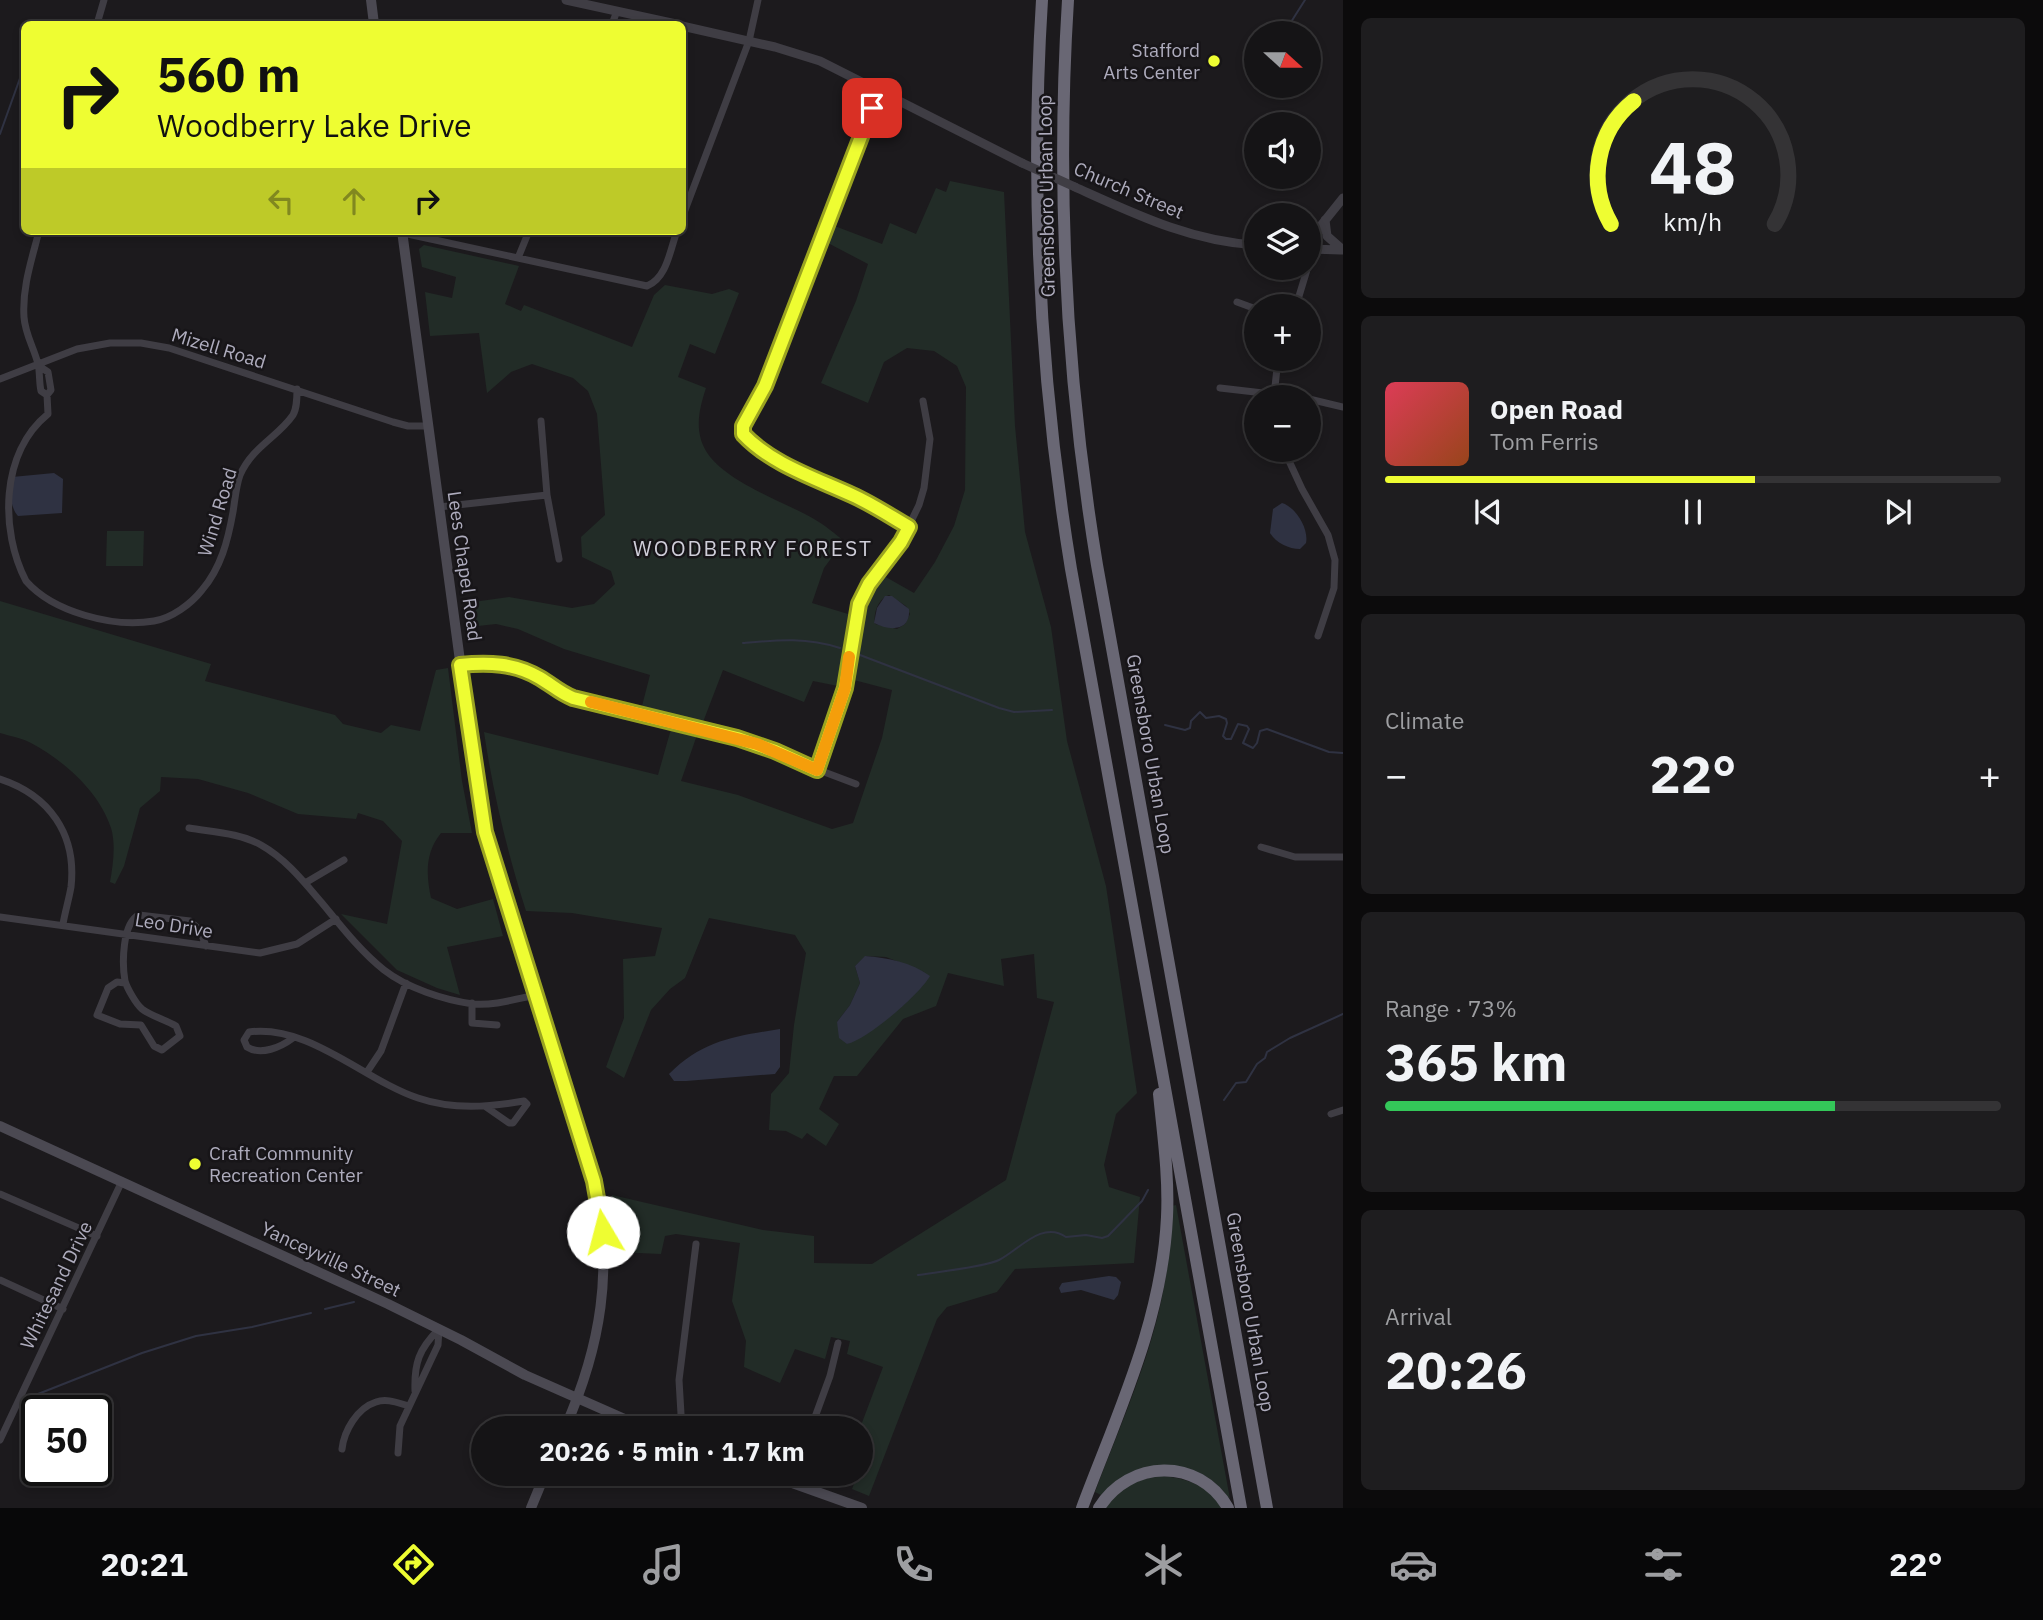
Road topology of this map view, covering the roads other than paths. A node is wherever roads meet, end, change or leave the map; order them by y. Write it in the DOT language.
graph roads {
  1 [pos="104,0"];
  2 [pos="371,0"];
  3 [pos="566,0"];
  4 [pos="758,0"];
  5 [pos="1034,0"];
  6 [pos="1042,0"];
  7 [pos="1068,0"];
  8 [pos="617,11"];
  9 [pos="98,21"];
  10 [pos="374,21"];
  11 [pos="613,21"];
  12 [pos="662,21"];
  13 [pos="686,27"];
  14 [pos="749,41"];
  15 [pos="1038,87"];
  16 [pos="879,90"];
  17 [pos="1343,198"];
  18 [pos="686,207"];
  19 [pos="1325,218"];
  20 [pos="1321,222"];
  21 [pos="1321,226"];
  22 [pos="38,235"];
  23 [pos="403,235"];
  24 [pos="416,235"];
  25 [pos="527,235"];
  26 [pos="676,235"];
  27 [pos="1244,244"];
  28 [pos="1321,250"];
  29 [pos="1343,250"];
  30 [pos="518,258"];
  31 [pos="1237,302"];
  32 [pos="1244,305"];
  33 [pos="39,366"];
  34 [pos="0,379"];
  35 [pos="1220,388"];
  36 [pos="297,389"];
  37 [pos="1244,391"];
  38 [pos="923,401"];
  39 [pos="1321,402"];
  40 [pos="1343,407"];
  41 [pos="541,421"];
  42 [pos="428,426"];
  43 [pos="1290,462"];
  44 [pos="547,495"];
  45 [pos="439,507"];
  46 [pos="909,527"];
  47 [pos="559,559"];
  48 [pos="1318,636"];
  49 [pos="460,665"];
  50 [pos="817,770"];
  51 [pos="0,779"];
  52 [pos="856,784"];
  53 [pos="189,828"];
  54 [pos="1261,847"];
  55 [pos="1343,857"];
  56 [pos="344,860"];
  57 [pos="305,883"];
  58 [pos="0,917"];
  59 [pos="336,919"];
  60 [pos="63,924"];
  61 [pos="127,934"];
  62 [pos="206,946"];
  63 [pos="125,983"];
  64 [pos="406,983"];
  65 [pos="536,995"];
  66 [pos="1149,997"];
  67 [pos="472,1003"];
  68 [pos="141,1009"];
  69 [pos="133,1023"];
  70 [pos="497,1025"];
  71 [pos="293,1038"];
  72 [pos="367,1072"];
  73 [pos="486,1107"];
  74 [pos="1343,1110"];
  75 [pos="1331,1114"];
  76 [pos="0,1126"];
  77 [pos="122,1181"];
  78 [pos="0,1194"];
  79 [pos="97,1236"];
  80 [pos="696,1244"];
  81 [pos="0,1280"];
  82 [pos="63,1309"];
  83 [pos="439,1329"];
  84 [pos="838,1343"];
  85 [pos="419,1358"];
  86 [pos="429,1363"];
  87 [pos="415,1392"];
  88 [pos="578,1399"];
  89 [pos="409,1406"];
  90 [pos="570,1416"];
  91 [pos="617,1416"];
  92 [pos="680,1416"];
  93 [pos="815,1416"];
  94 [pos="0,1440"];
  95 [pos="342,1449"];
  96 [pos="398,1453"];
  97 [pos="540,1486"];
  98 [pos="811,1486"];
  99 [pos="531,1508"];
  100 [pos="862,1508"];
  101 [pos="1082,1508"];
  102 [pos="1099,1508"];
  103 [pos="1228,1508"];
  104 [pos="1241,1508"];
  105 [pos="1267,1508"];
  1 -- 9 [label="street"];
  2 -- 10 [label="main road"];
  3 -- 8 [label="street"];
  4 -- 14 [label="street"];
  5 -- 15 [label="highway"];
  6 -- 15 [label="highway, Greensboro Urban Loop"];
  7 -- 105 [label="highway, Greensboro Urban Loop"];
  8 -- 11 [label="street"];
  8 -- 12 [label="street"];
  13 -- 14 [label="street, Church Street"];
  14 -- 16 [label="street, Church Street"];
  14 -- 18 [label="street"];
  15 -- 66 [label="highway, Greensboro Urban Loop"];
  16 -- 27 [label="street, Church Street, bridge"];
  16 -- 46 [label="street"];
  17 -- 19 [label="street"];
  19 -- 20 [label="street"];
  19 -- 21 [label="street"];
  19 -- 29 [label="street"];
  22 -- 33 [label="street, Wind Road"];
  23 -- 42 [label="main road, Lees Chapel Road"];
  24 -- 30 [label="street"];
  25 -- 30 [label="street"];
  26 -- 30 [label="street"];
  28 -- 29 [label="street"];
  31 -- 32 [label="street"];
  33 -- 34 [label="street, Mizell Road"];
  33 -- 36 [label="street, Mizell Road"];
  33 -- 36 [label="street, Wind Road"];
  35 -- 37 [label="street"];
  36 -- 42 [label="street, Mizell Road"];
  38 -- 46 [label="street"];
  39 -- 40 [label="street"];
  41 -- 44 [label="street"];
  42 -- 45 [label="main road, Lees Chapel Road"];
  43 -- 48 [label="street"];
  44 -- 45 [label="street"];
  44 -- 47 [label="street"];
  45 -- 49 [label="main road, Lees Chapel Road"];
  46 -- 50 [label="street"];
  49 -- 50 [label="street"];
  49 -- 65 [label="main road, Lees Chapel Road"];
  50 -- 52 [label="street"];
  51 -- 60 [label="street"];
  53 -- 57 [label="street"];
  54 -- 55 [label="street"];
  56 -- 57 [label="street"];
  57 -- 59 [label="street"];
  58 -- 60 [label="street, Leo Drive"];
  59 -- 62 [label="street, Leo Drive"];
  59 -- 64 [label="street"];
  60 -- 61 [label="street, Leo Drive"];
  61 -- 62 [label="street, Leo Drive"];
  61 -- 62 [label="street"];
  61 -- 63 [label="street"];
  63 -- 68 [label="street"];
  63 -- 69 [label="street"];
  64 -- 67 [label="street"];
  64 -- 72 [label="street"];
  65 -- 67 [label="street"];
  65 -- 88 [label="main road, Lees Chapel Road"];
  66 -- 101 [label="highway"];
  66 -- 104 [label="highway, Greensboro Urban Loop"];
  67 -- 70 [label="street"];
  68 -- 69 [label="street"];
  68 -- 69 [label="street"];
  71 -- 71 [label="street"];
  71 -- 72 [label="street"];
  72 -- 73 [label="street"];
  73 -- 73 [label="street"];
  74 -- 75 [label="street"];
  76 -- 77 [label="main road, Yanceyville Street"];
  77 -- 79 [label="street, Whitesand Drive"];
  77 -- 83 [label="main road, Yanceyville Street"];
  78 -- 79 [label="street"];
  79 -- 82 [label="street, Whitesand Drive"];
  80 -- 92 [label="street"];
  81 -- 82 [label="street"];
  82 -- 94 [label="street, Whitesand Drive"];
  83 -- 85 [label="street"];
  83 -- 86 [label="street"];
  83 -- 88 [label="main road, Yanceyville Street"];
  84 -- 93 [label="street"];
  85 -- 86 [label="street"];
  85 -- 87 [label="street"];
  86 -- 87 [label="street"];
  87 -- 89 [label="street"];
  88 -- 90 [label="main road, Lees Chapel Road"];
  88 -- 91 [label="main road, Yanceyville Street"];
  89 -- 95 [label="street"];
  89 -- 96 [label="street"];
  97 -- 99 [label="main road"];
  98 -- 100 [label="main road"];
  102 -- 103 [label="highway"];
}
